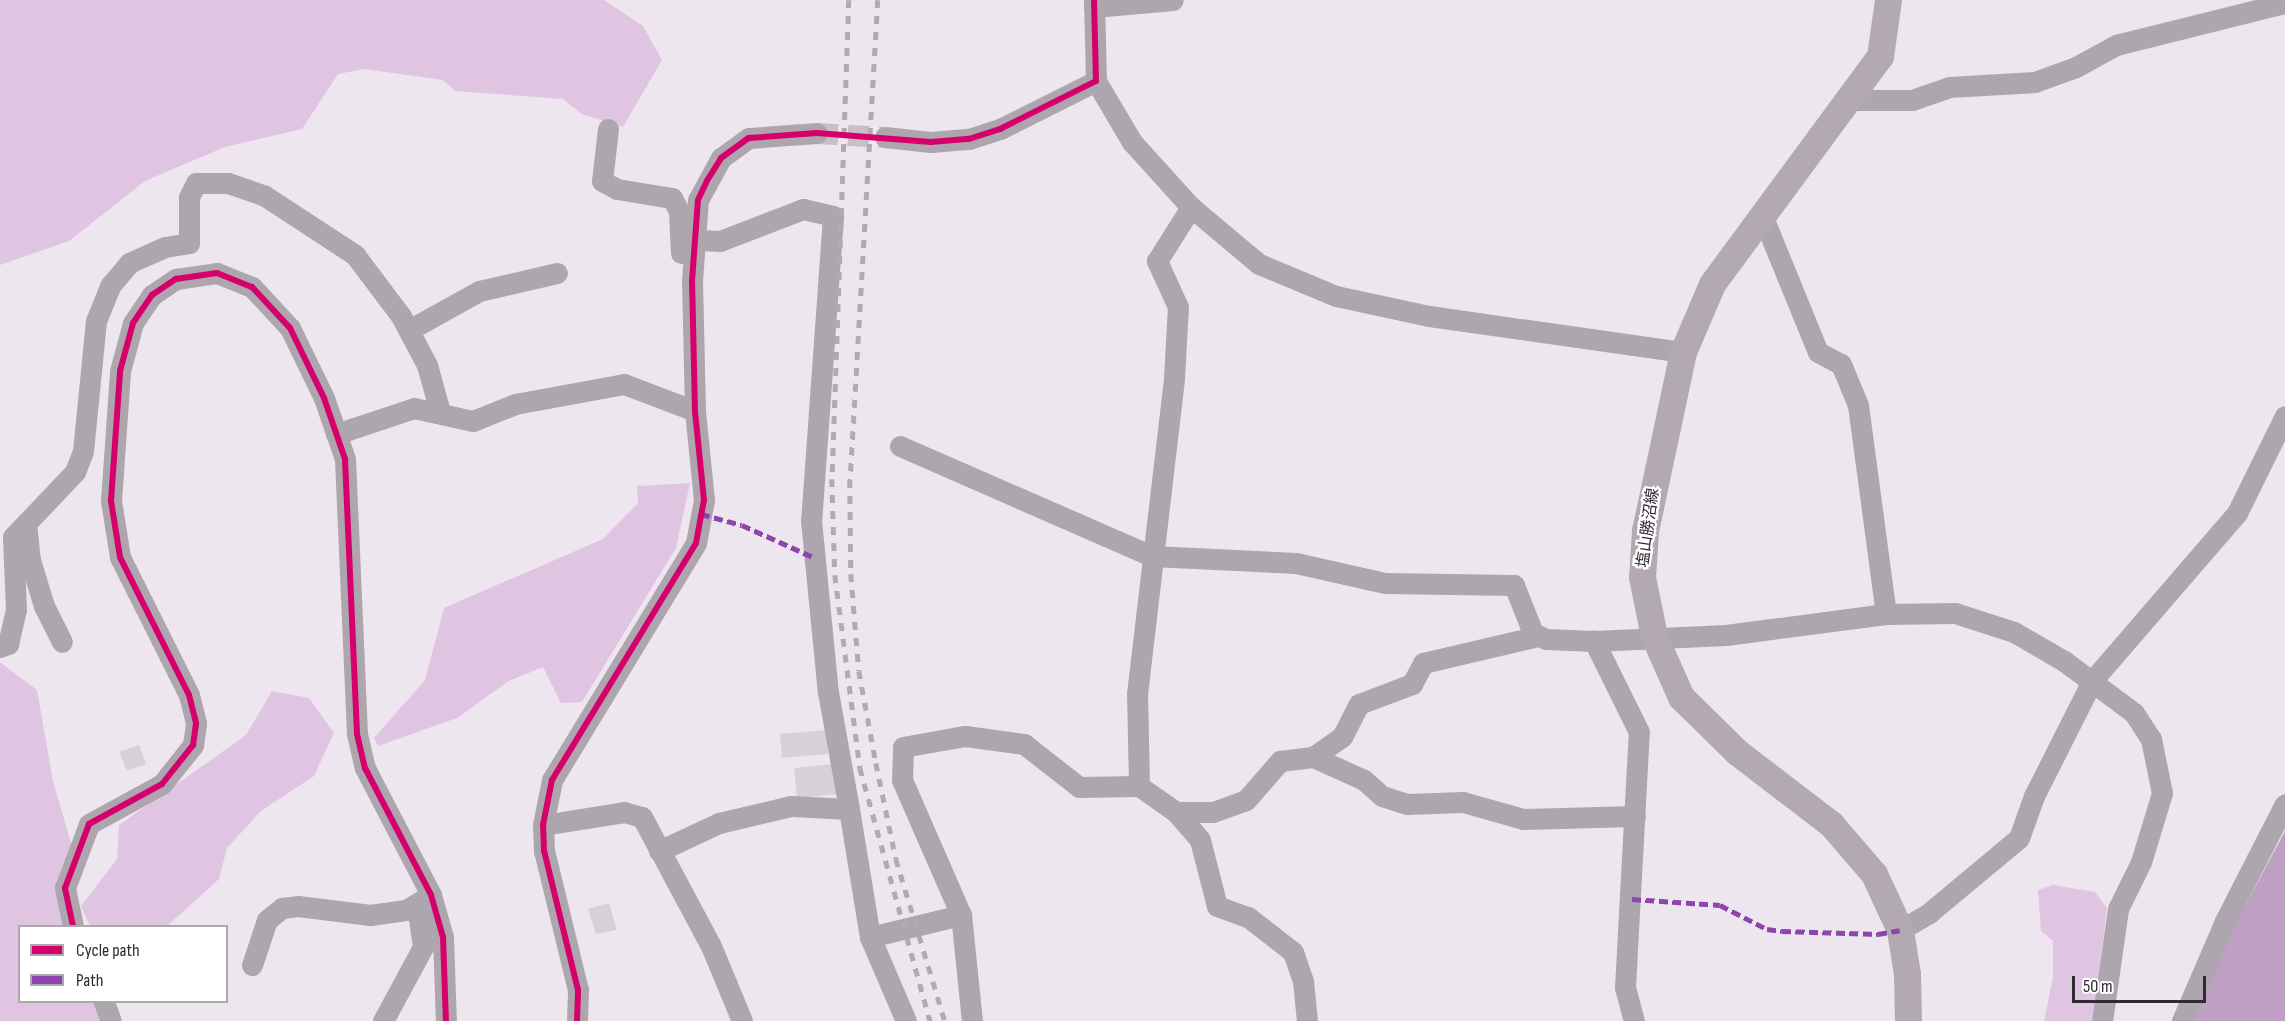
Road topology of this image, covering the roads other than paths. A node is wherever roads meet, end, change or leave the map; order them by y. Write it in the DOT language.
graph roads {
  1 [pos="1173,0"];
  2 [pos="1888,0"];
  3 [pos="2285,3"];
  4 [pos="1094,4"];
  5 [pos="1096,81"];
  6 [pos="1849,100"];
  7 [pos="608,129"];
  8 [pos="817,132"];
  9 [pos="885,137"];
  10 [pos="1191,207"];
  11 [pos="1762,215"];
  12 [pos="684,239"];
  13 [pos="557,273"];
  14 [pos="409,330"];
  15 [pos="1683,352"];
  16 [pos="689,409"];
  17 [pos="441,412"];
  18 [pos="2285,416"];
  19 [pos="336,434"];
  20 [pos="900,446"];
  21 [pos="26,523"];
  22 [pos="1152,556"];
  23 [pos="1886,614"];
  24 [pos="1538,636"];
  25 [pos="1654,636"];
  26 [pos="1594,641"];
  27 [pos="62,642"];
  28 [pos="0,647"];
  29 [pos="2092,681"];
  30 [pos="1313,757"];
  31 [pos="1139,786"];
  32 [pos="2285,804"];
  33 [pos="849,809"];
  34 [pos="1176,812"];
  35 [pos="1635,816"];
  36 [pos="543,825"];
  37 [pos="659,851"];
  38 [pos="431,895"];
  39 [pos="961,915"];
  40 [pos="72,925"];
  41 [pos="1900,930"];
  42 [pos="877,936"];
  43 [pos="252,965"];
  44 [pos="104,1003"];
  45 [pos="111,1021"];
  46 [pos="382,1021"];
  47 [pos="446,1021"];
  48 [pos="578,1021"];
  49 [pos="742,1021"];
  50 [pos="906,1021"];
  51 [pos="972,1021"];
  52 [pos="1307,1021"];
  53 [pos="1634,1021"];
  54 [pos="1908,1021"];
  55 [pos="2102,1021"];
  56 [pos="2182,1021"];
  1 -- 4 [label="street"];
  2 -- 6 [label="main road, 塩山勝沼線"];
  3 -- 6 [label="street"];
  4 -- 5 [label="street"];
  5 -- 9 [label="street"];
  5 -- 10 [label="street"];
  6 -- 11 [label="main road, 塩山勝沼線"];
  7 -- 12 [label="street"];
  8 -- 16 [label="street"];
  10 -- 15 [label="street"];
  10 -- 22 [label="street"];
  11 -- 15 [label="main road, 塩山勝沼線"];
  11 -- 23 [label="street"];
  12 -- 16 [label="street"];
  12 -- 33 [label="street"];
  13 -- 14 [label="street"];
  14 -- 17 [label="street"];
  14 -- 21 [label="street"];
  15 -- 25 [label="main road, 塩山勝沼線"];
  16 -- 17 [label="street"];
  16 -- 36 [label="street"];
  17 -- 19 [label="street"];
  18 -- 29 [label="street"];
  19 -- 38 [label="street"];
  19 -- 40 [label="street"];
  20 -- 22 [label="street"];
  21 -- 27 [label="street"];
  21 -- 28 [label="street"];
  22 -- 24 [label="street"];
  22 -- 31 [label="street"];
  23 -- 25 [label="street"];
  23 -- 29 [label="street"];
  24 -- 26 [label="street"];
  24 -- 30 [label="street"];
  25 -- 26 [label="street"];
  25 -- 41 [label="main road, 塩山勝沼線"];
  26 -- 35 [label="street"];
  29 -- 41 [label="street"];
  29 -- 55 [label="street"];
  30 -- 34 [label="street"];
  30 -- 35 [label="street"];
  31 -- 34 [label="street"];
  31 -- 39 [label="street"];
  32 -- 56 [label="street"];
  33 -- 37 [label="street"];
  33 -- 42 [label="street"];
  34 -- 52 [label="street"];
  35 -- 53 [label="street"];
  36 -- 37 [label="street"];
  36 -- 48 [label="street"];
  37 -- 49 [label="street"];
  38 -- 43 [label="street"];
  38 -- 46 [label="street"];
  38 -- 47 [label="street"];
  39 -- 42 [label="street"];
  39 -- 51 [label="street"];
  41 -- 54 [label="main road, 塩山勝沼線"];
  42 -- 50 [label="street"];
  44 -- 45 [label="street"];
}
